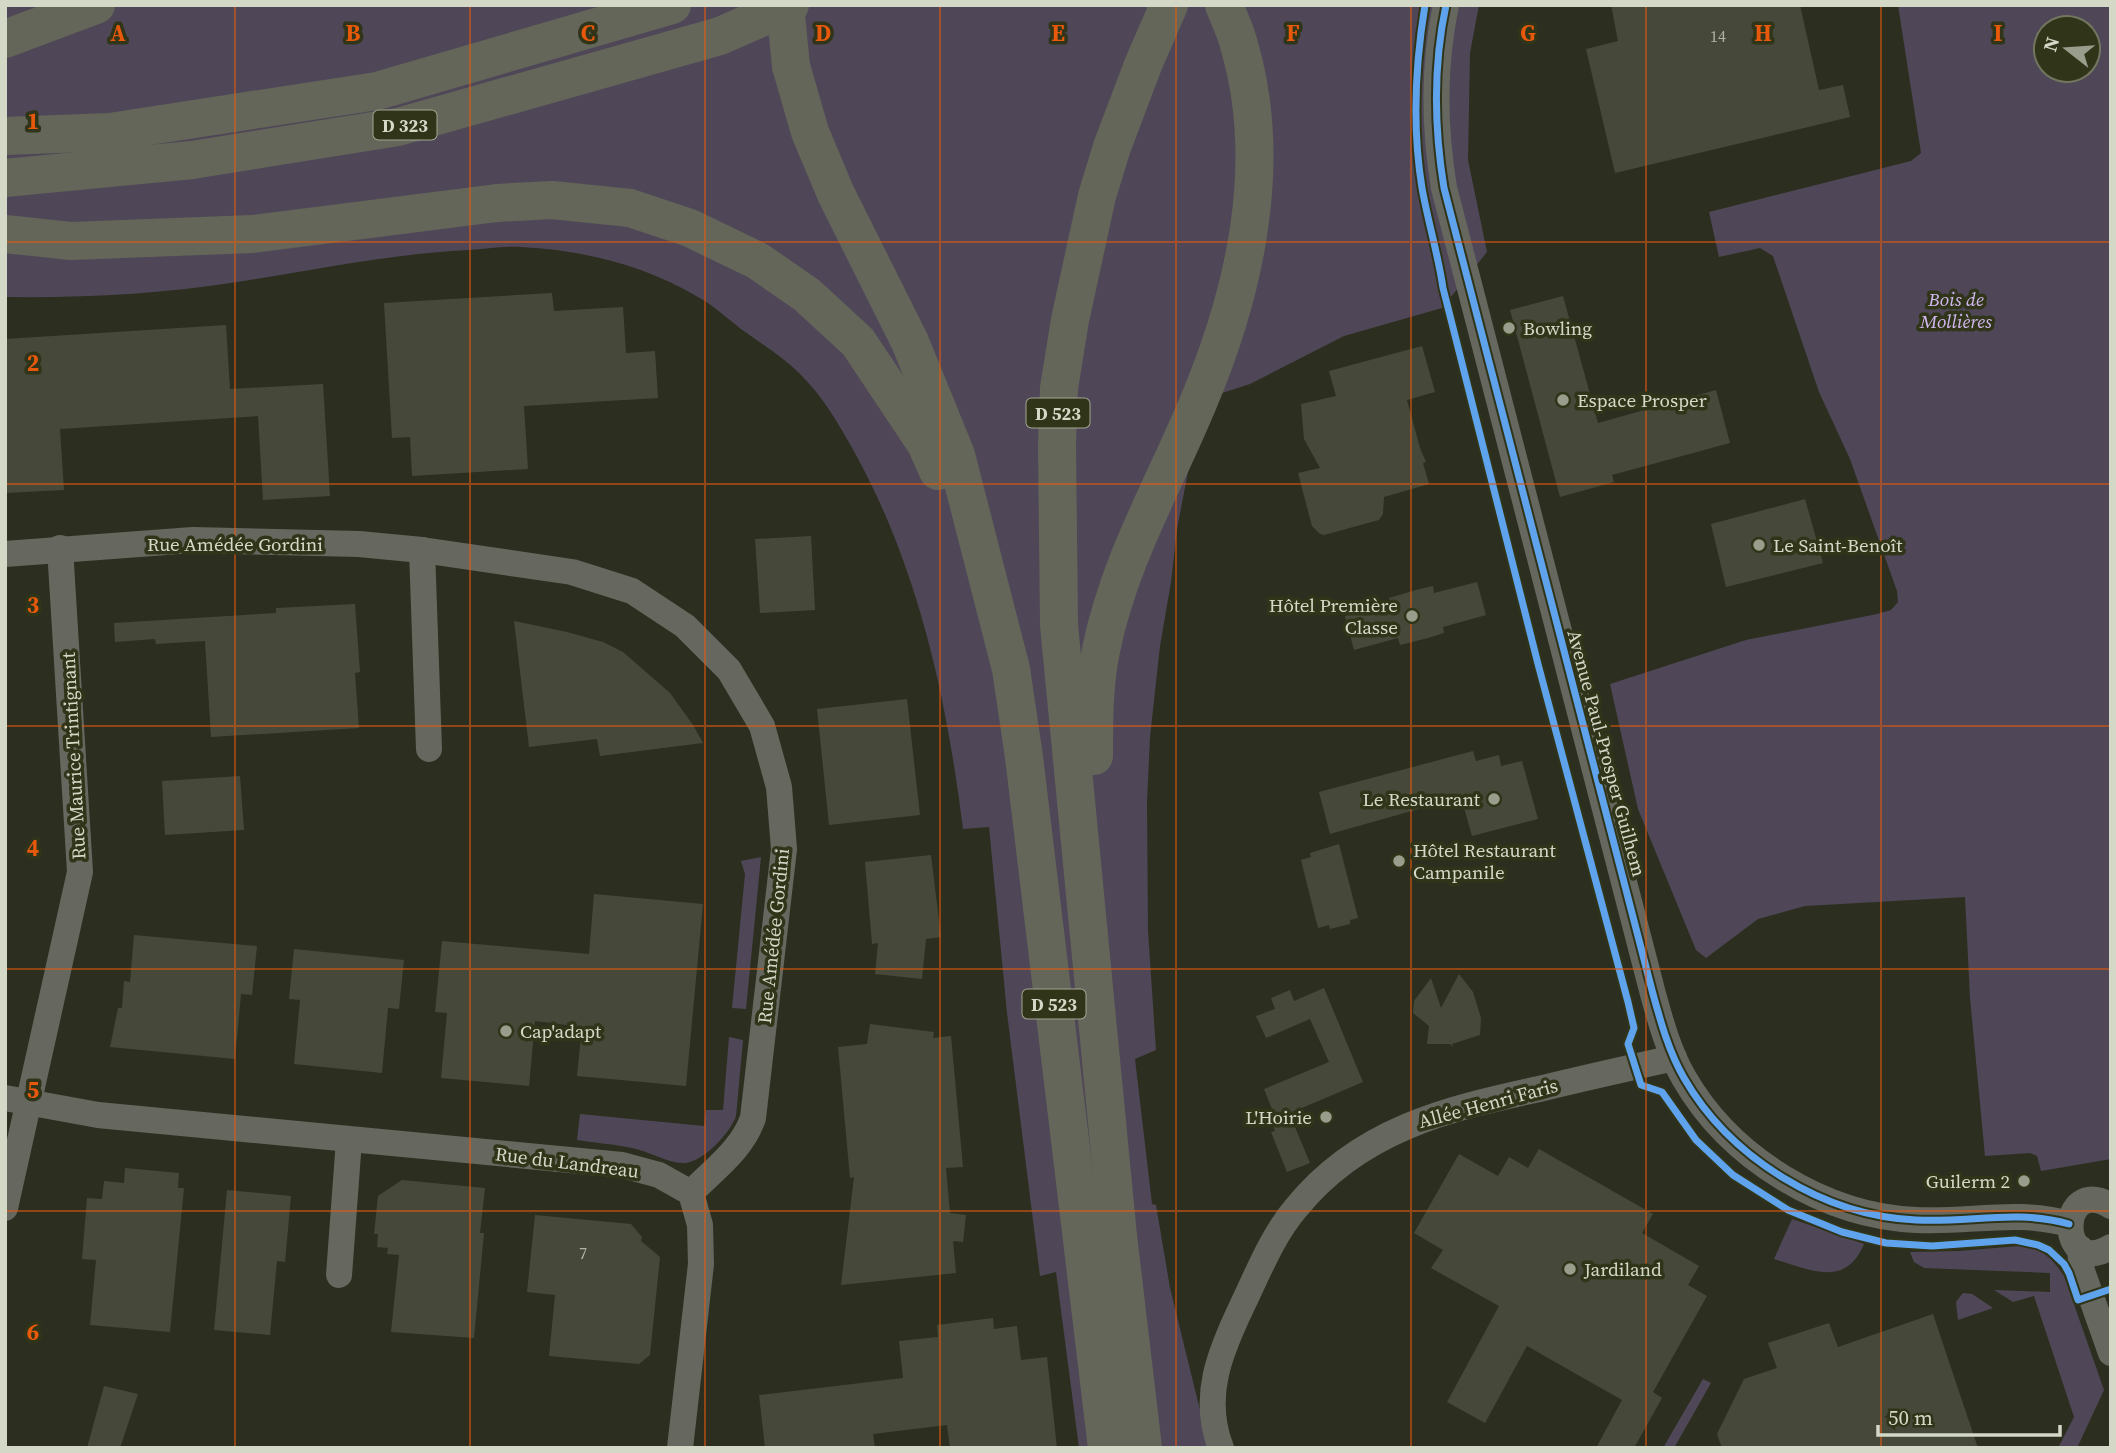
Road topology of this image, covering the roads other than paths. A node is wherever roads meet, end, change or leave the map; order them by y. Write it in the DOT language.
graph roads {
  1 [pos="96,5"];
  2 [pos="672,5"];
  3 [pos="787,5"];
  4 [pos="1169,5"];
  5 [pos="1224,5"];
  6 [pos="1446,5"];
  7 [pos="5,39"];
  8 [pos="5,136"];
  9 [pos="5,178"];
  10 [pos="5,234"];
  11 [pos="60,548"];
  12 [pos="422,550"];
  13 [pos="5,554"];
  14 [pos="985,562"];
  15 [pos="429,750"];
  16 [pos="1080,836"];
  17 [pos="1674,1058"];
  18 [pos="17,1101"];
  19 [pos="349,1140"];
  20 [pos="691,1194"];
  21 [pos="2111,1206"];
  22 [pos="5,1208"];
  23 [pos="2074,1236"];
  24 [pos="2111,1247"];
  25 [pos="339,1275"];
  26 [pos="2111,1353"];
  27 [pos="680,1448"];
  28 [pos="1107,1448"];
  29 [pos="1143,1448"];
  30 [pos="1221,1448"];
  1 -- 7 [label="highway"];
  2 -- 8 [label="highway, D 323"];
  3 -- 9 [label="highway, D 323"];
  3 -- 14 [label="highway, D 523, bridge"];
  4 -- 16 [label="highway, D 523"];
  5 -- 16 [label="highway"];
  6 -- 17 [label="street, Avenue Paul-Prosper Guilhem"];
  10 -- 14 [label="highway"];
  11 -- 12 [label="street, Rue Amédée Gordini"];
  11 -- 13 [label="street, Rue Amédée Gordini"];
  11 -- 18 [label="street, Rue Maurice Trintignant"];
  12 -- 15 [label="street"];
  12 -- 20 [label="street, Rue Amédée Gordini"];
  14 -- 28 [label="highway, D 523"];
  16 -- 29 [label="highway, D 523"];
  17 -- 23 [label="street, Avenue Paul-Prosper Guilhem"];
  17 -- 30 [label="street, Allée Henri Faris"];
  18 -- 19 [label="street, Rue du Landreau"];
  18 -- 22 [label="street, Rue Maurice Trintignant"];
  19 -- 20 [label="street, Rue du Landreau"];
  19 -- 25 [label="street"];
  20 -- 27 [label="street"];
  21 -- 23 [label="street"];
  23 -- 24 [label="street, Avenue Paul-Prosper Guilhem"];
  23 -- 26 [label="street"];
}
